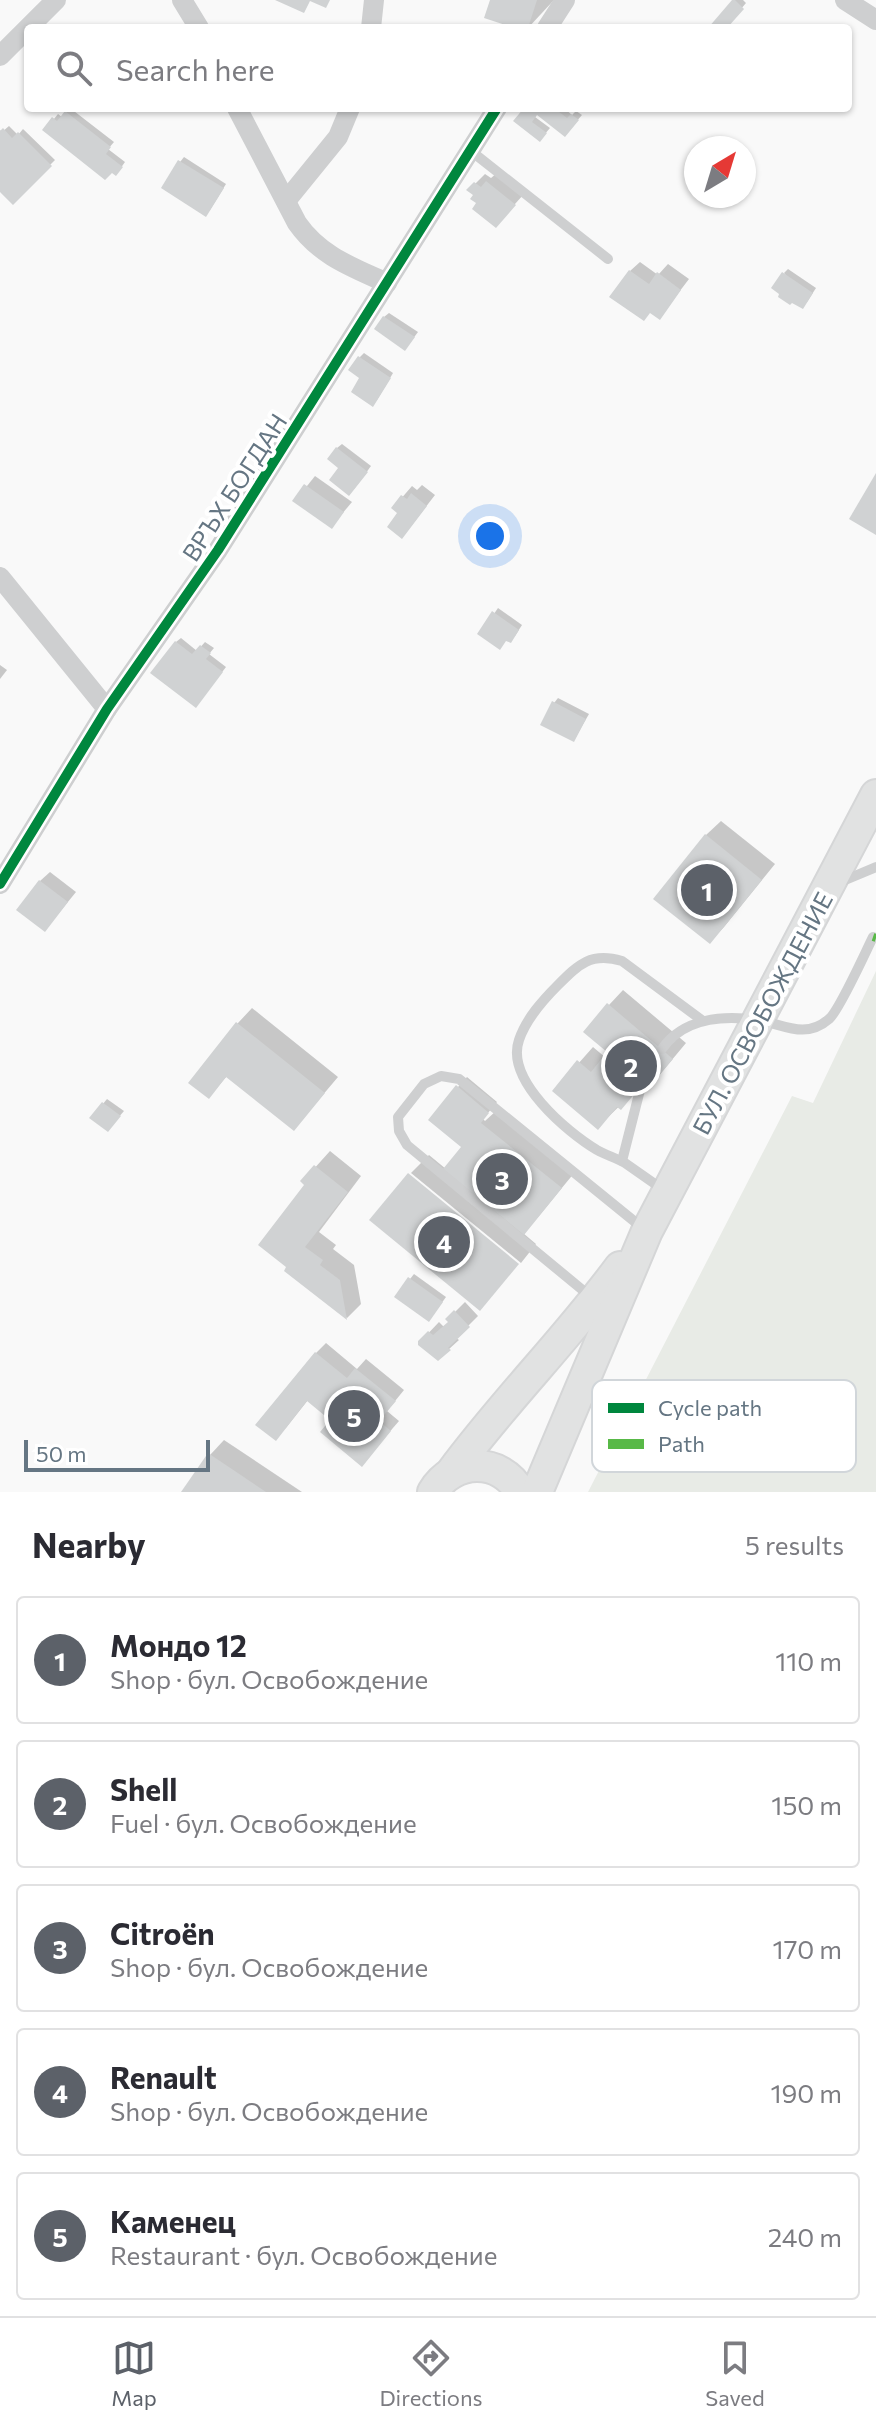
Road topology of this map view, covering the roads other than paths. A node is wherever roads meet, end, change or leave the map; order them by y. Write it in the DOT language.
graph roads {
  1 [pos="56,0"];
  2 [pos="182,0"];
  3 [pos="374,0"];
  4 [pos="565,0"];
  5 [pos="845,0"];
  6 [pos="876,20"];
  7 [pos="32,24"];
  8 [pos="197,24"];
  9 [pos="371,24"];
  10 [pos="550,24"];
  11 [pos="24,32"];
  12 [pos="0,56"];
  13 [pos="239,112"];
  14 [pos="348,112"];
  15 [pos="495,112"];
  16 [pos="471,151"];
  17 [pos="286,201"];
  18 [pos="608,259"];
  19 [pos="387,283"];
  20 [pos="0,577"];
  21 [pos="107,709"];
  22 [pos="876,795"];
  23 [pos="876,867"];
  24 [pos="0,884"];
  25 [pos="829,886"];
  26 [pos="873,937"];
  27 [pos="759,1020"];
  28 [pos="703,1021"];
  29 [pos="662,1049"];
  30 [pos="641,1086"];
  31 [pos="622,1161"];
  32 [pos="666,1192"];
  33 [pos="647,1231"];
  34 [pos="595,1300"];
  35 [pos="442,1482"];
  36 [pos="520,1492"];
  37 [pos="537,1492"];
  1 -- 7 [label="street"];
  2 -- 8 [label="street"];
  3 -- 9 [label="street"];
  4 -- 10 [label="street"];
  5 -- 6 [label="street"];
  11 -- 12 [label="street"];
  13 -- 17 [label="street"];
  14 -- 17 [label="street"];
  15 -- 16 [label="street, ВРЪХ БОГДАН"];
  16 -- 18 [label="lane"];
  16 -- 19 [label="street, ВРЪХ БОГДАН"];
  17 -- 19 [label="street"];
  19 -- 21 [label="street, ВРЪХ БОГДАН"];
  20 -- 21 [label="street"];
  21 -- 24 [label="street, ВРЪХ БОГДАН"];
  22 -- 25 [label="main road, БУЛ. ОСВОБОЖДЕНИЕ"];
  23 -- 25 [label="lane"];
  25 -- 27 [label="main road, БУЛ. ОСВОБОЖДЕНИЕ"];
  26 -- 27 [label="lane"];
  27 -- 28 [label="lane"];
  27 -- 32 [label="main road, БУЛ. ОСВОБОЖДЕНИЕ"];
  28 -- 29 [label="lane"];
  28 -- 31 [label="lane"];
  30 -- 31 [label="lane"];
  31 -- 32 [label="lane"];
  32 -- 33 [label="main road, БУЛ. ОСВОБОЖДЕНИЕ"];
  33 -- 34 [label="main road, БУЛ. ОСВОБОЖДЕНИЕ"];
  33 -- 34 [label="lane"];
  33 -- 37 [label="main road, БУЛ. ОСВОБОЖДЕНИЕ"];
  34 -- 35 [label="main road, БУЛ. ОСВОБОЖДЕНИЕ"];
  35 -- 36 [label="main road"];
}
